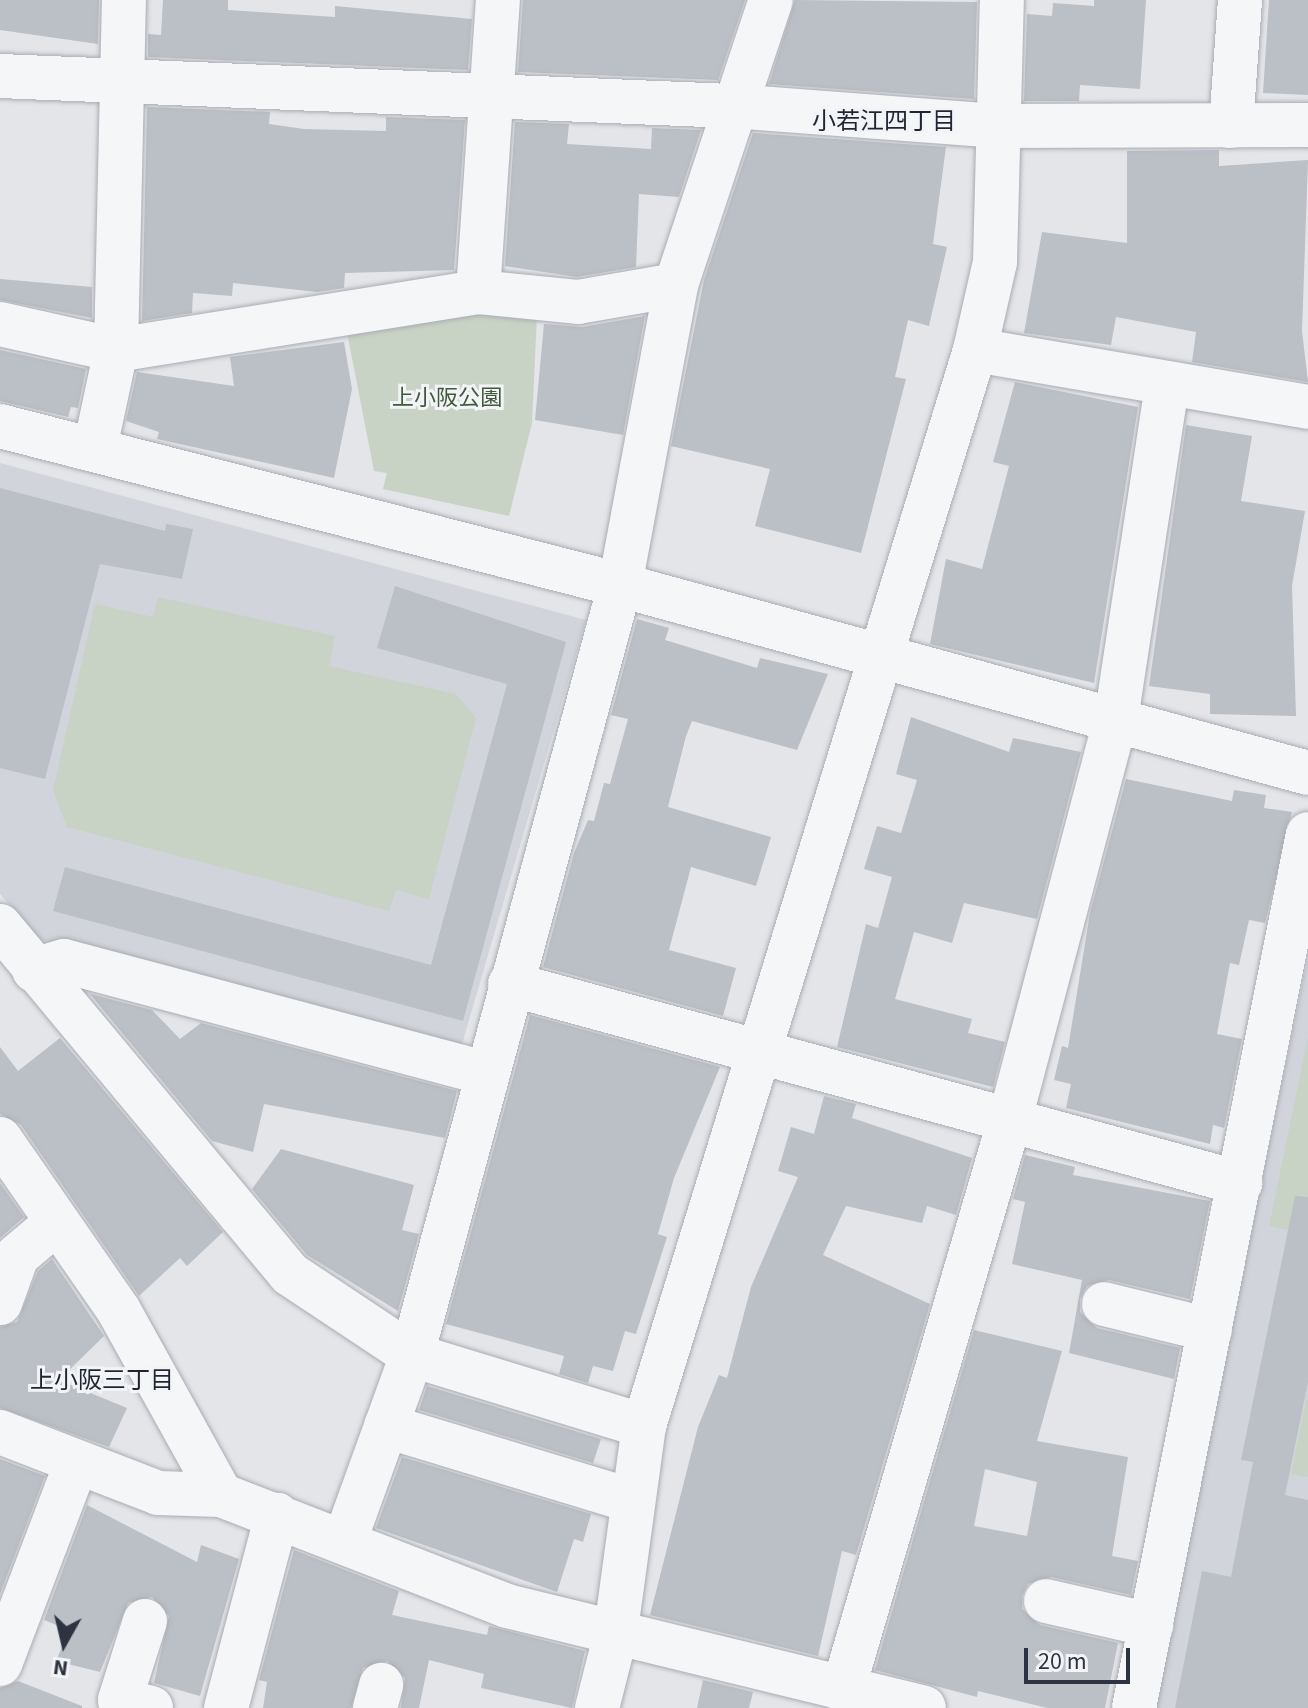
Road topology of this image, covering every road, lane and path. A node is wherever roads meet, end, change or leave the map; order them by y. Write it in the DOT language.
graph roads {
  1 [pos="124,0"];
  2 [pos="498,0"];
  3 [pos="771,0"];
  4 [pos="1002,0"];
  5 [pos="1240,0"];
  6 [pos="0,76"];
  7 [pos="121,85"];
  8 [pos="491,99"];
  9 [pos="732,106"];
  10 [pos="1308,125"];
  11 [pos="996,126"];
  12 [pos="1231,126"];
  13 [pos="676,285"];
  14 [pos="478,292"];
  15 [pos="0,324"];
  16 [pos="116,350"];
  17 [pos="975,350"];
  18 [pos="1167,384"];
  19 [pos="1308,407"];
  20 [pos="0,426"];
  21 [pos="95,448"];
  22 [pos="620,585"];
  23 [pos="876,655"];
  24 [pos="1116,719"];
  25 [pos="1308,773"];
  26 [pos="1308,834"];
  27 [pos="0,926"];
  28 [pos="34,970"];
  29 [pos="510,984"];
  30 [pos="765,1051"];
  31 [pos="486,1073"];
  32 [pos="1010,1119"];
  33 [pos="0,1139"];
  34 [pos="1240,1183"];
  35 [pos="56,1223"];
  36 [pos="0,1303"];
  37 [pos="1104,1304"];
  38 [pos="1210,1330"];
  39 [pos="412,1355"];
  40 [pos="386,1426"];
  41 [pos="644,1426"];
  42 [pos="0,1432"];
  43 [pos="76,1464"];
  44 [pos="221,1495"];
  45 [pos="633,1501"];
  46 [pos="277,1515"];
  47 [pos="345,1540"];
  48 [pos="1046,1601"];
  49 [pos="145,1621"];
  50 [pos="1151,1625"];
  51 [pos="615,1637"];
  52 [pos="0,1664"];
  53 [pos="843,1690"];
  54 [pos="777,1692"];
  55 [pos="151,1708"];
  56 [pos="226,1708"];
  57 [pos="597,1708"];
  58 [pos="924,1708"];
  59 [pos="1134,1708"];
  1 -- 7 [label="street"];
  2 -- 8 [label="street"];
  3 -- 9 [label="street"];
  4 -- 11 [label="street"];
  5 -- 12 [label="street"];
  6 -- 7 [label="street"];
  7 -- 8 [label="street"];
  7 -- 16 [label="street"];
  8 -- 9 [label="street"];
  8 -- 14 [label="street"];
  9 -- 11 [label="street"];
  9 -- 13 [label="street"];
  10 -- 12 [label="street"];
  11 -- 12 [label="street"];
  11 -- 17 [label="street"];
  13 -- 14 [label="street"];
  13 -- 22 [label="street"];
  14 -- 16 [label="street"];
  15 -- 16 [label="street"];
  16 -- 21 [label="street"];
  17 -- 18 [label="street"];
  17 -- 23 [label="street"];
  18 -- 19 [label="street"];
  18 -- 24 [label="street"];
  20 -- 21 [label="street"];
  21 -- 22 [label="street"];
  22 -- 23 [label="street"];
  22 -- 29 [label="street"];
  23 -- 24 [label="street"];
  23 -- 30 [label="street"];
  24 -- 25 [label="street"];
  24 -- 32 [label="street"];
  26 -- 34 [label="street"];
  27 -- 28 [label="street"];
  28 -- 31 [label="street"];
  28 -- 39 [label="street"];
  29 -- 30 [label="street"];
  29 -- 31 [label="street"];
  30 -- 32 [label="street"];
  30 -- 41 [label="street"];
  31 -- 39 [label="street"];
  32 -- 34 [label="street"];
  32 -- 53 [label="street"];
  33 -- 35 [label="street"];
  34 -- 38 [label="street"];
  35 -- 36 [label="street"];
  35 -- 44 [label="street"];
  37 -- 38 [label="street"];
  38 -- 50 [label="street"];
  39 -- 40 [label="street"];
  39 -- 41 [label="street"];
  40 -- 45 [label="street"];
  40 -- 47 [label="street"];
  41 -- 45 [label="street"];
  42 -- 43 [label="street"];
  43 -- 44 [label="street"];
  43 -- 52 [label="street"];
  44 -- 46 [label="street"];
  45 -- 51 [label="street"];
  46 -- 47 [label="street"];
  46 -- 56 [label="street"];
  47 -- 51 [label="street"];
  48 -- 50 [label="street"];
  49 -- 55 [label="street"];
  50 -- 59 [label="street"];
  51 -- 54 [label="street"];
  51 -- 57 [label="street"];
  53 -- 54 [label="street"];
  53 -- 58 [label="street"];
}
